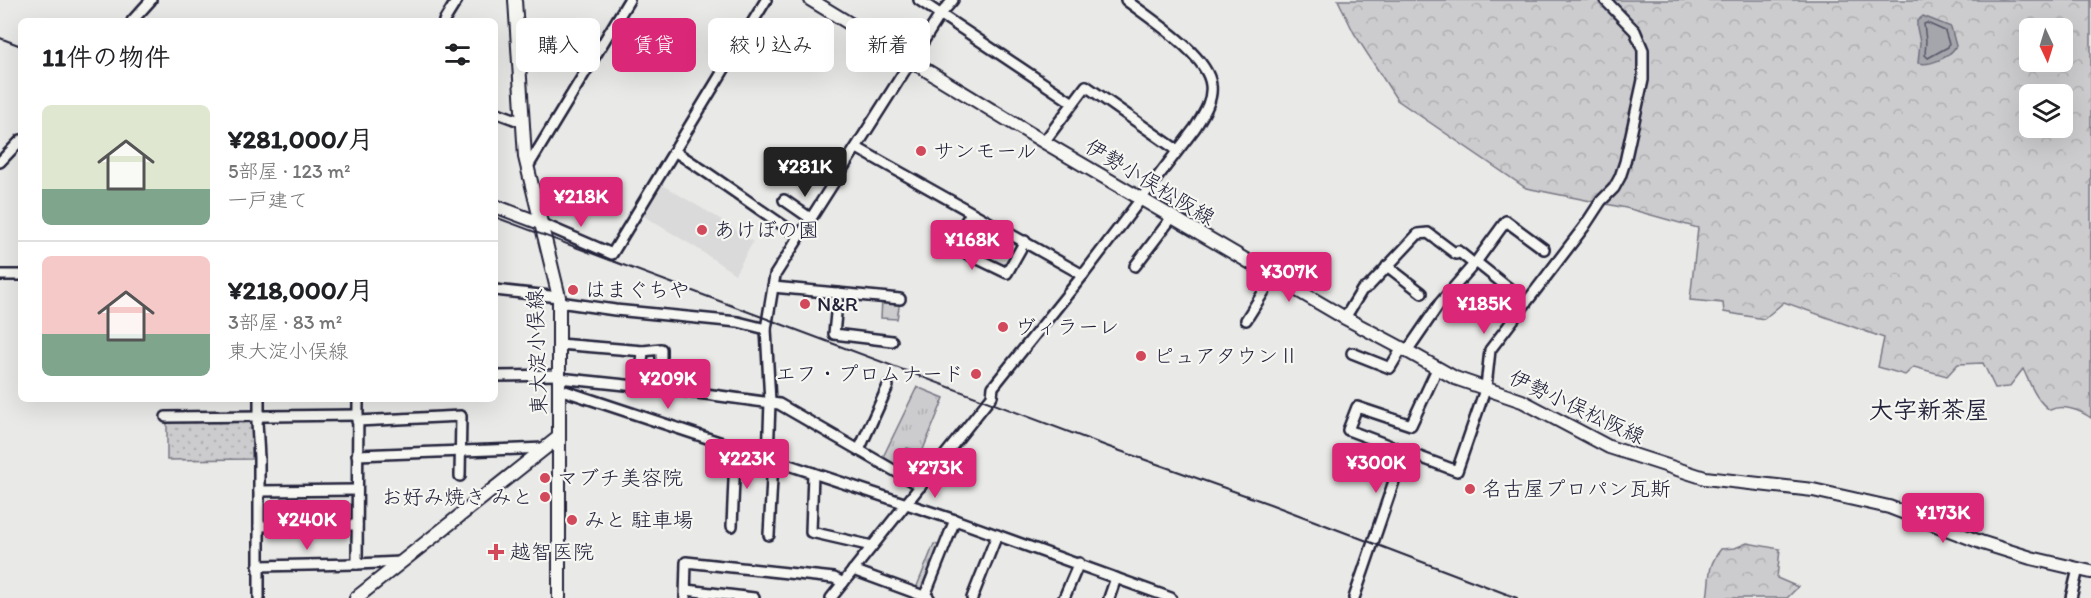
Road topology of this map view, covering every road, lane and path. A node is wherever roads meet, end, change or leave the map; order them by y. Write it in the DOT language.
graph roads {
  1 [pos="151,0"];
  2 [pos="457,0"];
  3 [pos="514,0"];
  4 [pos="629,0"];
  5 [pos="766,0"];
  6 [pos="811,0"];
  7 [pos="919,0"];
  8 [pos="953,0"];
  9 [pos="1126,0"];
  10 [pos="1605,0"];
  11 [pos="940,15"];
  12 [pos="135,18"];
  13 [pos="446,18"];
  14 [pos="846,21"];
  15 [pos="930,31"];
  16 [pos="905,72"];
  17 [pos="930,72"];
  18 [pos="1073,103"];
  19 [pos="498,113"];
  20 [pos="522,122"];
  21 [pos="1044,142"];
  22 [pos="18,143"];
  23 [pos="857,148"];
  24 [pos="1177,150"];
  25 [pos="675,151"];
  26 [pos="0,162"];
  27 [pos="527,168"];
  28 [pos="1141,198"];
  29 [pos="784,200"];
  30 [pos="498,207"];
  31 [pos="970,213"];
  32 [pos="1173,216"];
  33 [pos="810,218"];
  34 [pos="540,224"];
  35 [pos="799,236"];
  36 [pos="1024,241"];
  37 [pos="1544,249"];
  38 [pos="1475,263"];
  39 [pos="1135,266"];
  40 [pos="1387,266"];
  41 [pos="0,275"];
  42 [pos="18,275"];
  43 [pos="1083,275"];
  44 [pos="1273,277"];
  45 [pos="772,287"];
  46 [pos="498,290"];
  47 [pos="838,293"];
  48 [pos="1422,293"];
  49 [pos="559,299"];
  50 [pos="900,299"];
  51 [pos="1526,302"];
  52 [pos="1345,318"];
  53 [pos="1246,320"];
  54 [pos="766,329"];
  55 [pos="892,341"];
  56 [pos="559,344"];
  57 [pos="1405,349"];
  58 [pos="643,351"];
  59 [pos="1352,353"];
  60 [pos="661,367"];
  61 [pos="1437,369"];
  62 [pos="498,376"];
  63 [pos="559,380"];
  64 [pos="640,386"];
  65 [pos="888,386"];
  66 [pos="1486,387"];
  67 [pos="259,402"];
  68 [pos="357,402"];
  69 [pos="770,402"];
  70 [pos="259,416"];
  71 [pos="166,417"];
  72 [pos="357,418"];
  73 [pos="559,437"];
  74 [pos="545,448"];
  75 [pos="740,448"];
  76 [pos="460,450"];
  77 [pos="859,450"];
  78 [pos="1404,452"];
  79 [pos="357,454"];
  80 [pos="771,459"];
  81 [pos="813,473"];
  82 [pos="460,476"];
  83 [pos="921,486"];
  84 [pos="357,490"];
  85 [pos="259,492"];
  86 [pos="906,504"];
  87 [pos="955,520"];
  88 [pos="357,525"];
  89 [pos="259,526"];
  90 [pos="732,526"];
  91 [pos="769,535"];
  92 [pos="997,535"];
  93 [pos="872,546"];
  94 [pos="401,562"];
  95 [pos="1079,563"];
  96 [pos="357,564"];
  97 [pos="258,566"];
  98 [pos="2078,569"];
  99 [pos="853,570"];
  100 [pos="2091,572"];
  101 [pos="1116,578"];
  102 [pos="843,583"];
  103 [pos="686,594"];
  104 [pos="1159,596"];
  105 [pos="259,598"];
  106 [pos="356,598"];
  107 [pos="559,598"];
  108 [pos="754,598"];
  109 [pos="831,598"];
  110 [pos="926,598"];
  111 [pos="972,598"];
  112 [pos="1065,598"];
  113 [pos="1109,598"];
  114 [pos="1171,598"];
  115 [pos="1354,598"];
  116 [pos="2071,598"];
  1 -- 12 [label="street"];
  2 -- 13 [label="street"];
  3 -- 20 [label="main road, 東大淀小俣線"];
  4 -- 27 [label="street"];
  5 -- 25 [label="street"];
  6 -- 14 [label="main road, 伊勢小俣松阪線"];
  7 -- 11 [label="street"];
  8 -- 11 [label="street"];
  9 -- 24 [label="street"];
  10 -- 51 [label="street"];
  11 -- 15 [label="street"];
  11 -- 18 [label="street"];
  16 -- 23 [label="street"];
  17 -- 21 [label="main road, 伊勢小俣松阪線"];
  18 -- 21 [label="street"];
  18 -- 24 [label="street"];
  19 -- 20 [label="street"];
  20 -- 27 [label="main road, 東大淀小俣線"];
  21 -- 28 [label="main road, 伊勢小俣松阪線"];
  22 -- 26 [label="street"];
  23 -- 31 [label="street"];
  23 -- 33 [label="street"];
  24 -- 28 [label="street"];
  25 -- 34 [label="street"];
  25 -- 35 [label="street"];
  27 -- 34 [label="main road, 東大淀小俣線"];
  28 -- 32 [label="main road, 伊勢小俣松阪線"];
  28 -- 43 [label="street"];
  29 -- 33 [label="street"];
  30 -- 34 [label="main road"];
  31 -- 36 [label="street"];
  31 -- 36 [label="street"];
  32 -- 39 [label="street"];
  32 -- 44 [label="main road, 伊勢小俣松阪線"];
  33 -- 35 [label="street"];
  34 -- 49 [label="main road, 東大淀小俣線"];
  35 -- 45 [label="street"];
  36 -- 43 [label="street"];
  37 -- 38 [label="street"];
  38 -- 40 [label="street"];
  38 -- 51 [label="street"];
  38 -- 57 [label="street"];
  40 -- 48 [label="street"];
  40 -- 52 [label="street"];
  41 -- 42 [label="street"];
  43 -- 83 [label="street"];
  44 -- 52 [label="main road, 伊勢小俣松阪線"];
  44 -- 53 [label="street"];
  45 -- 47 [label="street"];
  45 -- 54 [label="street"];
  46 -- 49 [label="street"];
  47 -- 50 [label="street"];
  47 -- 55 [label="street"];
  49 -- 54 [label="street"];
  49 -- 56 [label="main road, 東大淀小俣線"];
  51 -- 66 [label="street"];
  52 -- 57 [label="main road, 伊勢小俣松阪線"];
  54 -- 69 [label="street"];
  56 -- 58 [label="street"];
  56 -- 63 [label="main road, 東大淀小俣線"];
  57 -- 59 [label="street"];
  57 -- 61 [label="main road, 伊勢小俣松阪線"];
  58 -- 60 [label="street"];
  58 -- 64 [label="street"];
  61 -- 66 [label="main road, 伊勢小俣松阪線"];
  61 -- 78 [label="street"];
  62 -- 63 [label="street"];
  63 -- 64 [label="street"];
  63 -- 73 [label="main road, 東大淀小俣線"];
  63 -- 75 [label="street"];
  64 -- 69 [label="street"];
  65 -- 77 [label="street"];
  66 -- 78 [label="street"];
  66 -- 98 [label="main road, 伊勢小俣松阪線"];
  67 -- 70 [label="street"];
  68 -- 72 [label="street"];
  69 -- 77 [label="street"];
  69 -- 80 [label="street"];
  70 -- 71 [label="street"];
  70 -- 72 [label="street"];
  70 -- 85 [label="street"];
  72 -- 76 [label="street"];
  72 -- 79 [label="street"];
  73 -- 74 [label="main road"];
  73 -- 107 [label="main road, 東大淀小俣線"];
  74 -- 76 [label="street"];
  74 -- 94 [label="main road"];
  75 -- 80 [label="street"];
  75 -- 90 [label="street"];
  76 -- 79 [label="street"];
  76 -- 82 [label="street"];
  77 -- 83 [label="street"];
  78 -- 115 [label="street"];
  79 -- 84 [label="street"];
  80 -- 81 [label="street"];
  80 -- 91 [label="street"];
  81 -- 86 [label="street"];
  81 -- 93 [label="street"];
  83 -- 86 [label="street"];
  84 -- 85 [label="street"];
  84 -- 88 [label="street"];
  85 -- 89 [label="street"];
  86 -- 87 [label="street"];
  86 -- 93 [label="street"];
  87 -- 92 [label="street"];
  87 -- 110 [label="street"];
  88 -- 89 [label="street"];
  88 -- 96 [label="street"];
  89 -- 97 [label="street"];
  92 -- 95 [label="street"];
  92 -- 111 [label="street"];
  93 -- 99 [label="street"];
  94 -- 96 [label="street"];
  94 -- 106 [label="main road"];
  95 -- 101 [label="street"];
  95 -- 112 [label="street"];
  96 -- 97 [label="street"];
  97 -- 105 [label="street"];
  98 -- 100 [label="main road, 伊勢小俣松阪線"];
  98 -- 116 [label="street"];
  99 -- 102 [label="street"];
  99 -- 110 [label="street"];
  101 -- 104 [label="street"];
  101 -- 113 [label="street"];
  102 -- 103 [label="street"];
  102 -- 109 [label="street"];
  103 -- 108 [label="street"];
  104 -- 114 [label="street"];
}
